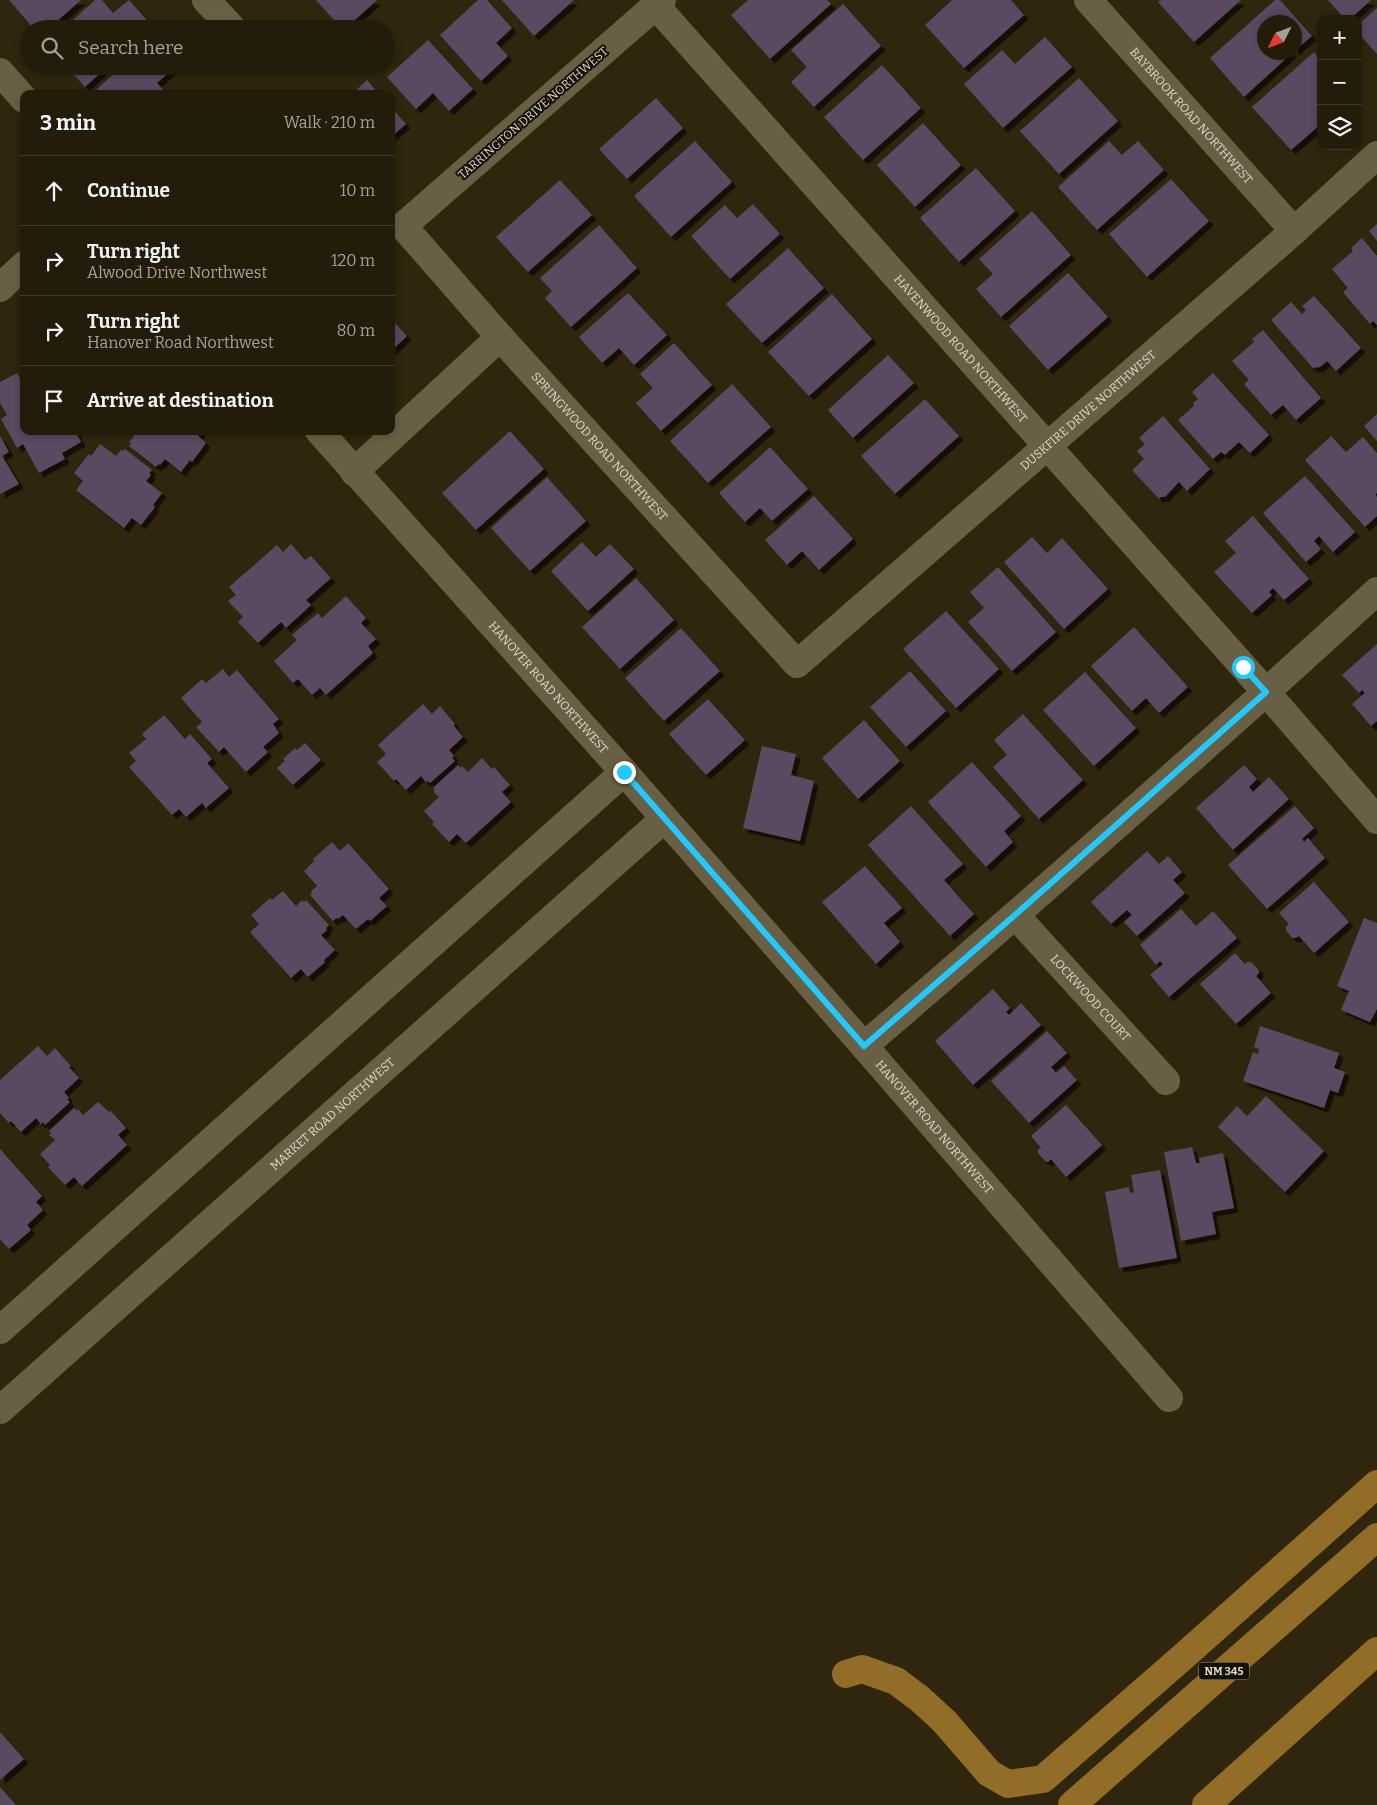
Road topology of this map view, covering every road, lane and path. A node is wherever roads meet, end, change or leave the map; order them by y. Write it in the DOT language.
graph roads {
  1 [pos="206,0"];
  2 [pos="1088,0"];
  3 [pos="659,3"];
  4 [pos="225,20"];
  5 [pos="0,72"];
  6 [pos="20,94"];
  7 [pos="1377,155"];
  8 [pos="404,226"];
  9 [pos="1294,231"];
  10 [pos="20,269"];
  11 [pos="0,288"];
  12 [pos="500,337"];
  13 [pos="395,434"];
  14 [pos="322,435"];
  15 [pos="394,435"];
  16 [pos="1047,446"];
  17 [pos="354,472"];
  18 [pos="1377,591"];
  19 [pos="797,664"];
  20 [pos="1266,692"];
  21 [pos="624,772"];
  22 [pos="664,819"];
  23 [pos="1377,820"];
  24 [pos="1015,915"];
  25 [pos="864,1046"];
  26 [pos="1166,1080"];
  27 [pos="0,1330"];
  28 [pos="1169,1398"];
  29 [pos="0,1410"];
  30 [pos="1377,1484"];
  31 [pos="1377,1537"];
  32 [pos="1377,1651"];
  33 [pos="846,1674"];
  34 [pos="1072,1805"];
  35 [pos="1206,1805"];
  1 -- 4 [label="street"];
  2 -- 9 [label="street, BAYBROOK ROAD NORTHWEST"];
  3 -- 8 [label="street, TARRINGTON DRIVE NORTHWEST"];
  3 -- 16 [label="street, HAVENWOOD ROAD NORTHWEST"];
  5 -- 6 [label="street"];
  7 -- 9 [label="street, DUSKFIRE DRIVE NORTHWEST"];
  8 -- 12 [label="street, SPRINGWOOD ROAD NORTHWEST"];
  9 -- 16 [label="street, DUSKFIRE DRIVE NORTHWEST"];
  10 -- 11 [label="street"];
  12 -- 13 [label="street"];
  12 -- 19 [label="street, SPRINGWOOD ROAD NORTHWEST"];
  14 -- 17 [label="street, HANOVER ROAD NORTHWEST"];
  15 -- 17 [label="street"];
  16 -- 19 [label="street, DUSKFIRE DRIVE NORTHWEST"];
  16 -- 20 [label="street, HAVENWOOD ROAD NORTHWEST"];
  17 -- 21 [label="street, HANOVER ROAD NORTHWEST"];
  18 -- 20 [label="street"];
  20 -- 23 [label="street, HAVENWOOD ROAD NORTHWEST"];
  20 -- 24 [label="street"];
  21 -- 22 [label="street, HANOVER ROAD NORTHWEST"];
  21 -- 27 [label="street"];
  22 -- 25 [label="street, HANOVER ROAD NORTHWEST"];
  22 -- 29 [label="street, MARKET ROAD NORTHWEST"];
  24 -- 25 [label="street"];
  24 -- 26 [label="street, LOCKWOOD COURT"];
  25 -- 28 [label="street, HANOVER ROAD NORTHWEST"];
  30 -- 33 [label="main road"];
  31 -- 34 [label="main road, NM 345"];
  32 -- 35 [label="main road"];
}
